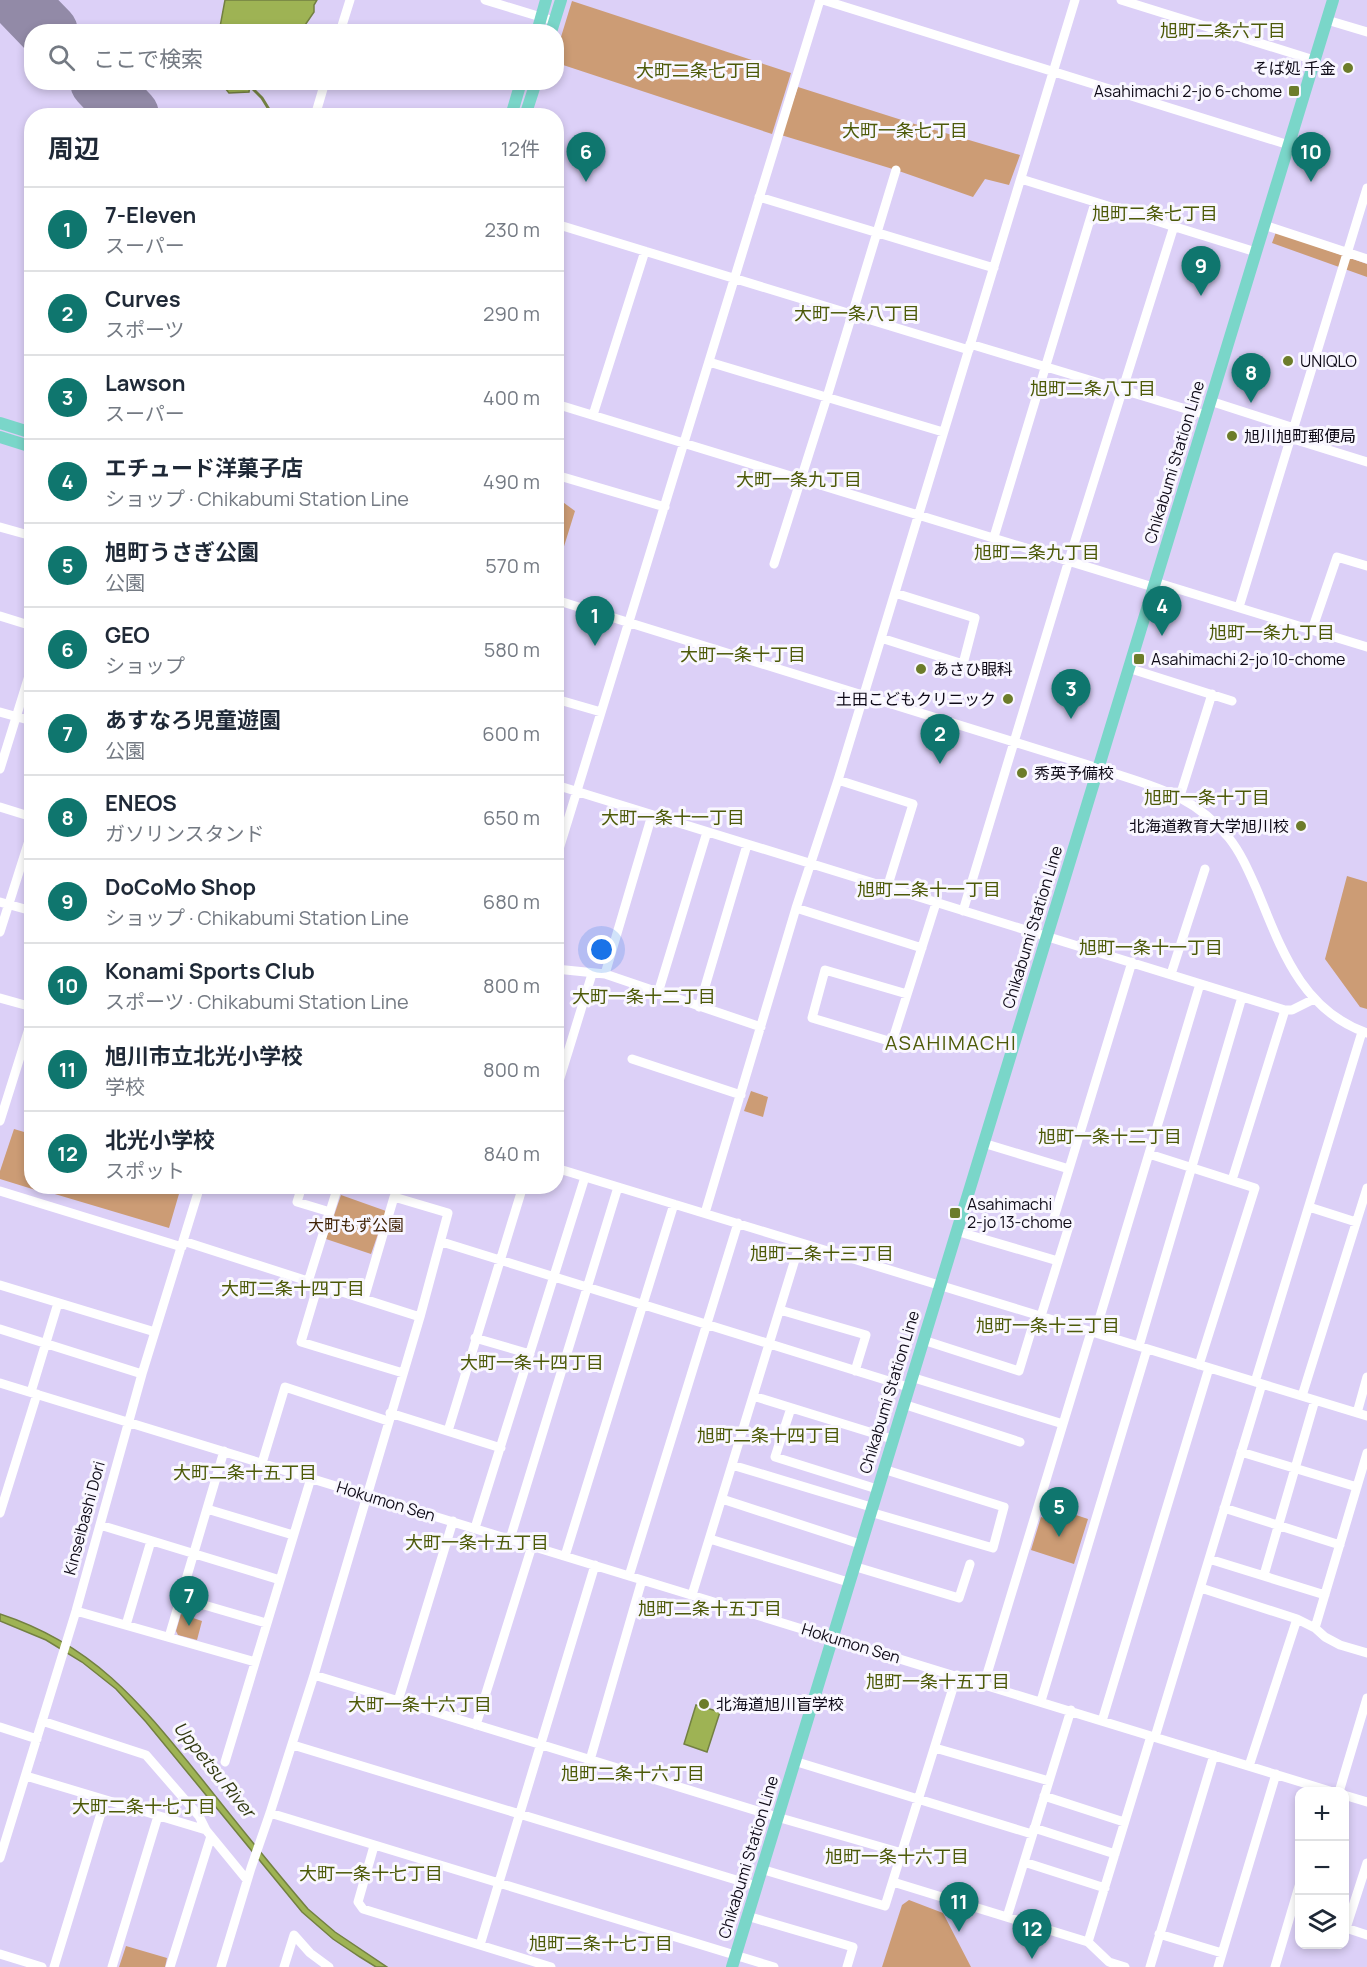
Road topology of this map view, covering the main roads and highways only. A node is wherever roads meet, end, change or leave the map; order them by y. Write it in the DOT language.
graph roads {
  1 [pos="546,0"];
  2 [pos="561,0"];
  3 [pos="1333,0"];
  4 [pos="539,24"];
  5 [pos="554,24"];
  6 [pos="519,90"];
  7 [pos="533,90"];
  8 [pos="513,108"];
  9 [pos="528,108"];
  10 [pos="0,425"];
  11 [pos="24,431"];
  12 [pos="0,437"];
  13 [pos="24,444"];
  14 [pos="733,1961"];
  1 -- 4 [label="main road"];
  2 -- 5 [label="main road"];
  3 -- 14 [label="main road, Chikabumi Station Line"];
  6 -- 8 [label="main road"];
  7 -- 9 [label="main road"];
  10 -- 11 [label="main road"];
  12 -- 13 [label="main road"];
}
